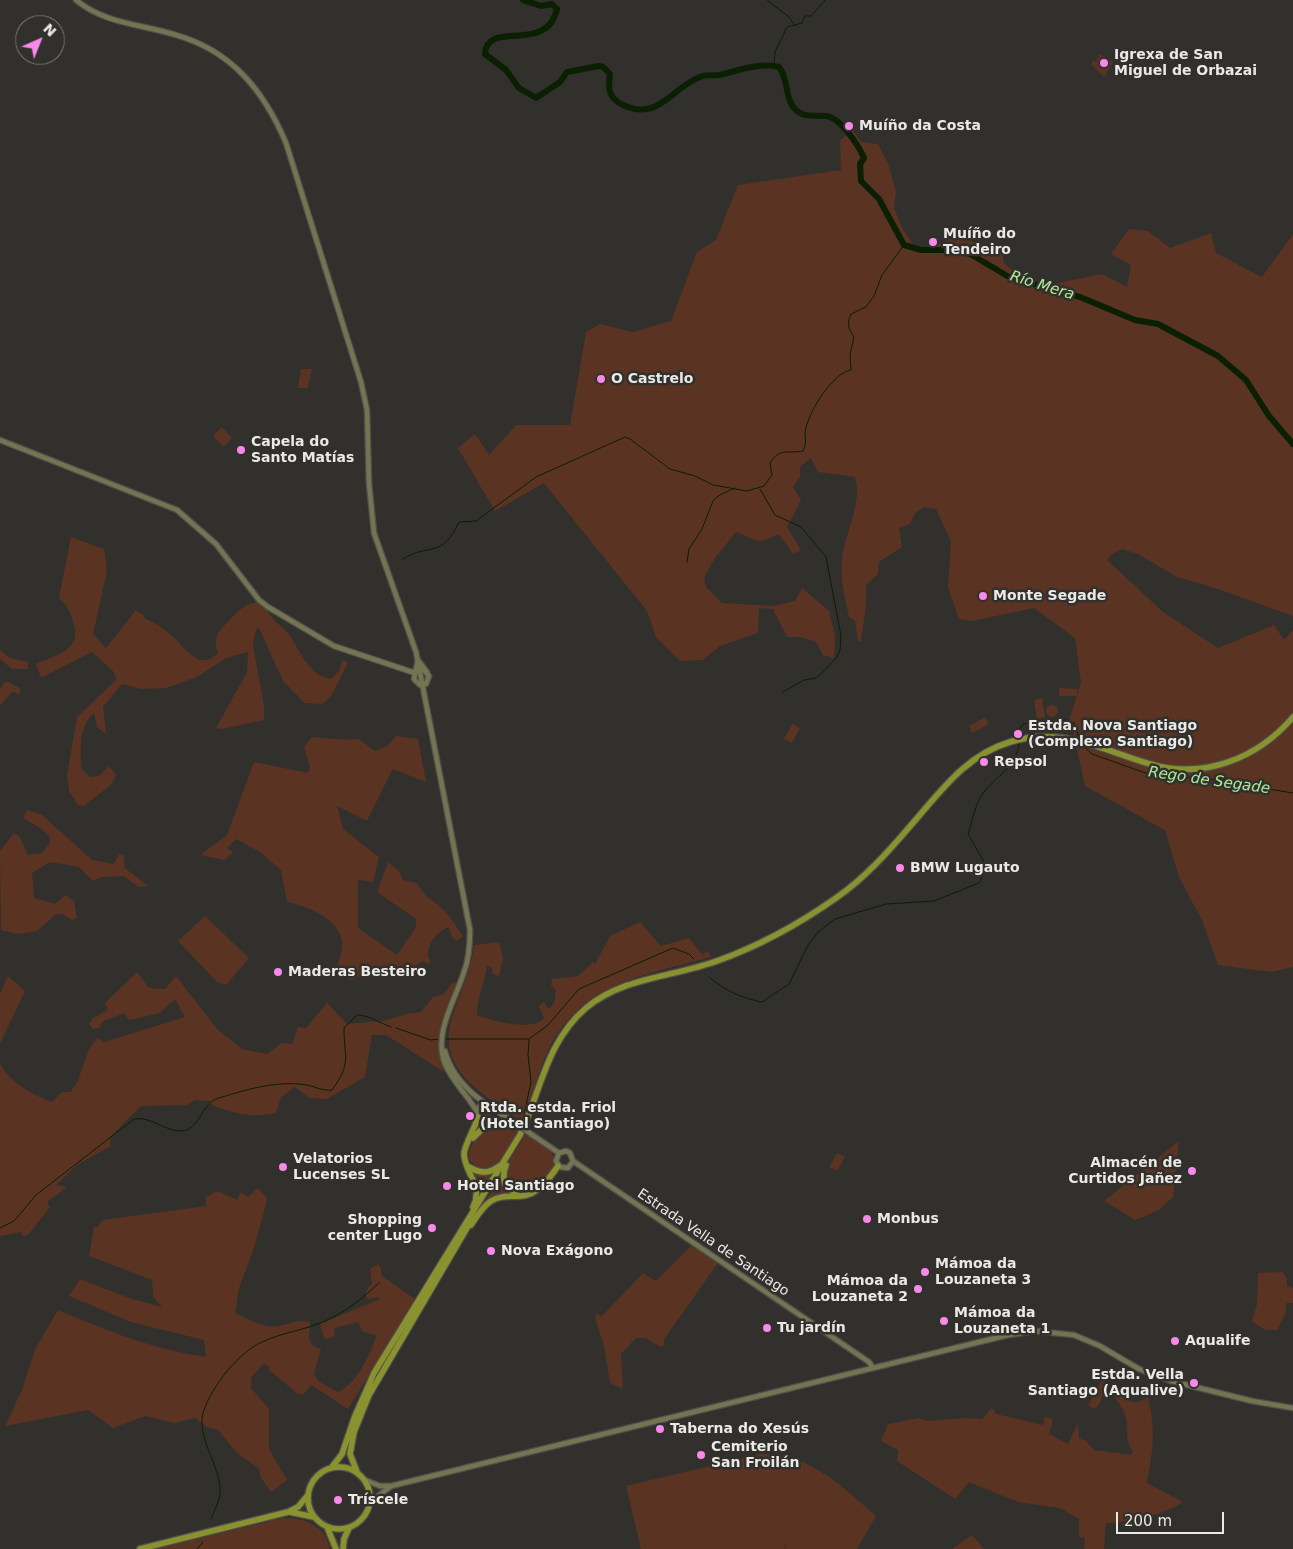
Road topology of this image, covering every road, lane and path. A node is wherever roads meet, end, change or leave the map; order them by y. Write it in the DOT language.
graph roads {
  1 [pos="76,0"];
  2 [pos="0,440"];
  3 [pos="418,660"];
  4 [pos="420,670"];
  5 [pos="427,672"];
  6 [pos="415,673"];
  7 [pos="428,682"];
  8 [pos="416,684"];
  9 [pos="423,685"];
  10 [pos="425,694"];
  11 [pos="1293,717"];
  12 [pos="443,1035"];
  13 [pos="488,1104"];
  14 [pos="494,1109"];
  15 [pos="477,1115"];
  16 [pos="491,1121"];
  17 [pos="516,1123"];
  18 [pos="469,1143"];
  19 [pos="559,1153"];
  20 [pos="507,1159"];
  21 [pos="573,1161"];
  22 [pos="558,1166"];
  23 [pos="469,1167"];
  24 [pos="521,1196"];
  25 [pos="462,1232"];
  26 [pos="873,1368"];
  27 [pos="1293,1408"];
  28 [pos="332,1467"];
  29 [pos="357,1472"];
  30 [pos="365,1480"];
  31 [pos="391,1486"];
  32 [pos="308,1495"];
  33 [pos="370,1502"];
  34 [pos="288,1512"];
  35 [pos="314,1517"];
  36 [pos="327,1527"];
  37 [pos="349,1528"];
  38 [pos="140,1549"];
  39 [pos="336,1549"];
  40 [pos="344,1549"];
  1 -- 3 [label="main road"];
  2 -- 6 [label="main road"];
  3 -- 4 [label="main road"];
  3 -- 5 [label="main road"];
  3 -- 6 [label="main road"];
  4 -- 5 [label="main road"];
  4 -- 6 [label="main road"];
  4 -- 9 [label="main road"];
  5 -- 7 [label="main road"];
  6 -- 8 [label="main road"];
  7 -- 9 [label="main road"];
  7 -- 10 [label="main road"];
  8 -- 9 [label="main road"];
  8 -- 10 [label="main road"];
  9 -- 10 [label="main road"];
  10 -- 12 [label="main road"];
  11 -- 20 [label="highway"];
  12 -- 13 [label="main road"];
  12 -- 15 [label="main road"];
  13 -- 14 [label="main road"];
  13 -- 15 [label="main road"];
  14 -- 16 [label="main road"];
  14 -- 17 [label="main road, Estrada Vella de Santiago"];
  15 -- 16 [label="main road"];
  15 -- 18 [label="highway"];
  16 -- 17 [label="main road"];
  16 -- 18 [label="highway"];
  17 -- 19 [label="main road, Estrada Vella de Santiago, bridge"];
  18 -- 23 [label="highway"];
  19 -- 21 [label="main road, Estrada Vella de Santiago"];
  19 -- 22 [label="main road"];
  20 -- 23 [label="highway"];
  20 -- 24 [label="highway"];
  20 -- 25 [label="highway"];
  21 -- 22 [label="main road"];
  21 -- 26 [label="main road, Estrada Vella de Santiago"];
  22 -- 24 [label="highway"];
  23 -- 25 [label="highway"];
  24 -- 25 [label="highway"];
  25 -- 28 [label="highway"];
  25 -- 29 [label="highway"];
  26 -- 27 [label="main road"];
  26 -- 31 [label="main road"];
  28 -- 29 [label="highway"];
  28 -- 32 [label="highway"];
  29 -- 30 [label="highway"];
  30 -- 31 [label="main road"];
  30 -- 33 [label="highway"];
  31 -- 33 [label="main road"];
  32 -- 34 [label="highway"];
  32 -- 35 [label="highway"];
  33 -- 37 [label="highway"];
  34 -- 35 [label="highway"];
  34 -- 38 [label="highway"];
  35 -- 36 [label="highway"];
  36 -- 37 [label="highway"];
  36 -- 39 [label="highway"];
  37 -- 40 [label="highway"];
}
